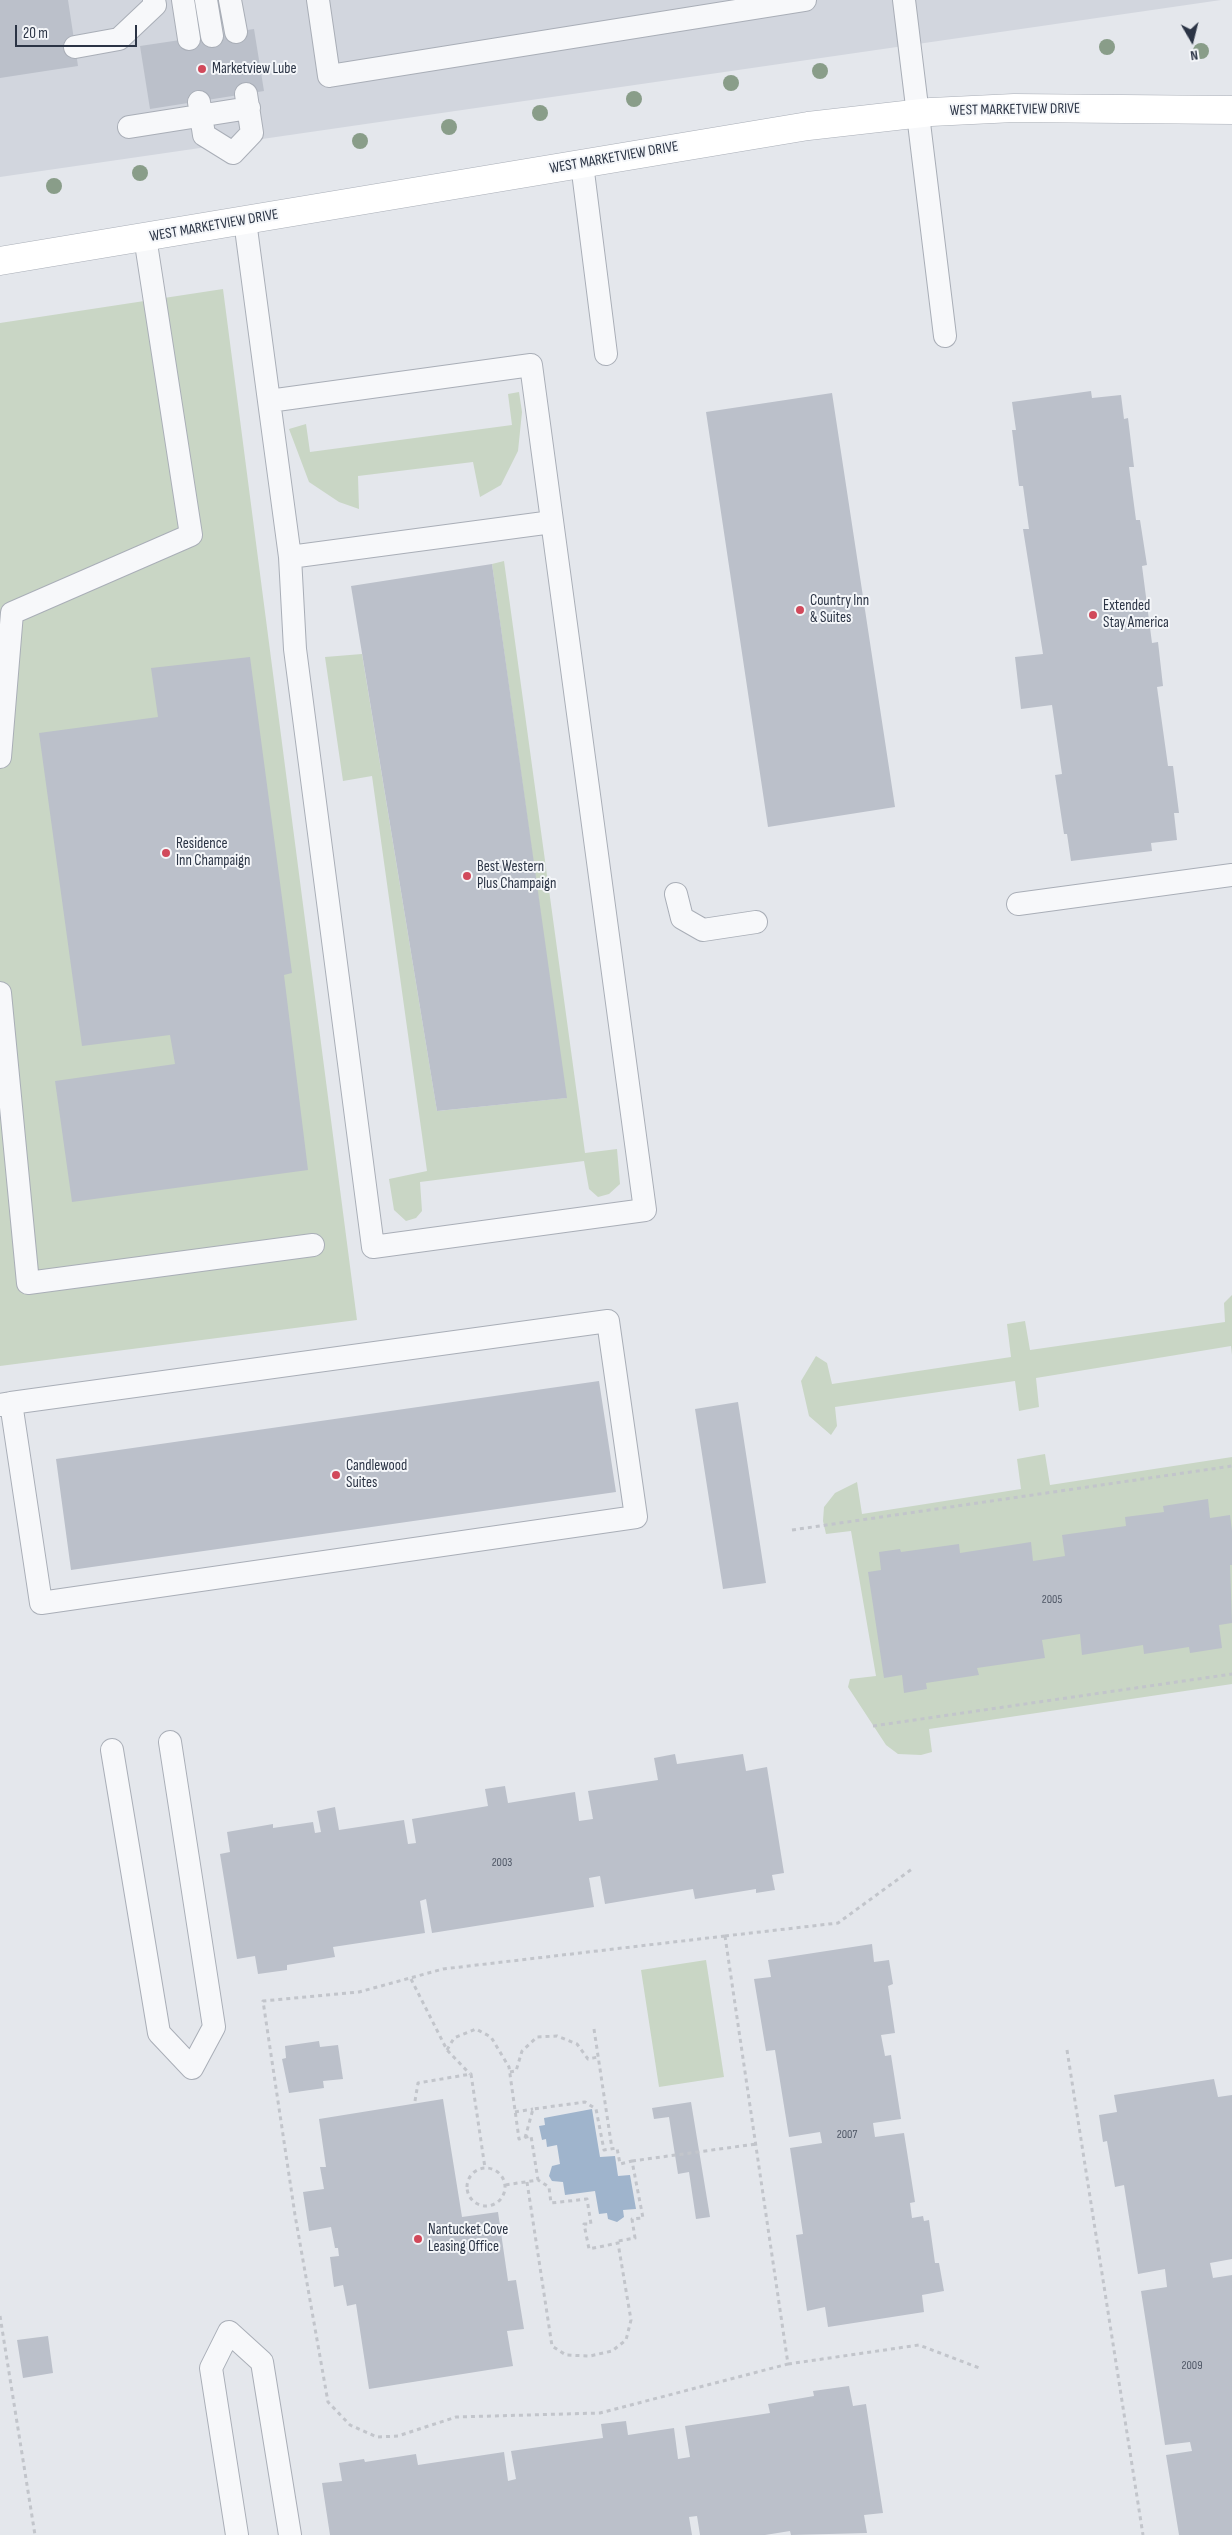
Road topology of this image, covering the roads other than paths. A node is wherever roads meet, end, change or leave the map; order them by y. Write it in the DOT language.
graph roads {
  1 [pos="154,0"];
  2 [pos="183,0"];
  3 [pos="206,0"];
  4 [pos="230,0"];
  5 [pos="318,0"];
  6 [pos="805,0"];
  7 [pos="904,0"];
  8 [pos="236,32"];
  9 [pos="212,36"];
  10 [pos="189,39"];
  11 [pos="75,47"];
  12 [pos="225,105"];
  13 [pos="200,108"];
  14 [pos="1232,110"];
  15 [pos="917,113"];
  16 [pos="129,127"];
  17 [pos="233,153"];
  18 [pos="582,164"];
  19 [pos="245,221"];
  20 [pos="145,237"];
  21 [pos="0,261"];
  22 [pos="945,336"];
  23 [pos="606,354"];
  24 [pos="269,401"];
  25 [pos="552,522"];
  26 [pos="290,557"];
  27 [pos="0,757"];
  28 [pos="1232,875"];
  29 [pos="676,894"];
  30 [pos="1018,904"];
  31 [pos="756,922"];
  32 [pos="0,993"];
  33 [pos="313,1244"];
  34 [pos="6,1404"];
  35 [pos="170,1742"];
  36 [pos="112,1750"];
  37 [pos="237,2535"];
  38 [pos="290,2535"];
  1 -- 11 [label="lane"];
  2 -- 10 [label="lane"];
  3 -- 9 [label="lane"];
  4 -- 8 [label="lane"];
  5 -- 6 [label="lane"];
  7 -- 15 [label="lane"];
  12 -- 13 [label="lane"];
  12 -- 17 [label="lane"];
  12 -- 17 [label="lane"];
  13 -- 16 [label="lane"];
  13 -- 17 [label="lane"];
  14 -- 15 [label="main road, WEST MARKETVIEW DRIVE"];
  15 -- 18 [label="main road, WEST MARKETVIEW DRIVE"];
  15 -- 22 [label="lane"];
  18 -- 19 [label="main road, WEST MARKETVIEW DRIVE"];
  18 -- 23 [label="lane"];
  19 -- 20 [label="main road, WEST MARKETVIEW DRIVE"];
  19 -- 24 [label="lane"];
  20 -- 21 [label="main road, WEST MARKETVIEW DRIVE"];
  20 -- 27 [label="lane"];
  24 -- 25 [label="lane"];
  24 -- 26 [label="lane"];
  25 -- 26 [label="lane"];
  25 -- 26 [label="lane"];
  28 -- 30 [label="lane"];
  29 -- 31 [label="lane"];
  32 -- 33 [label="lane"];
  34 -- 34 [label="lane"];
  35 -- 36 [label="lane"];
  37 -- 38 [label="lane"];
}
